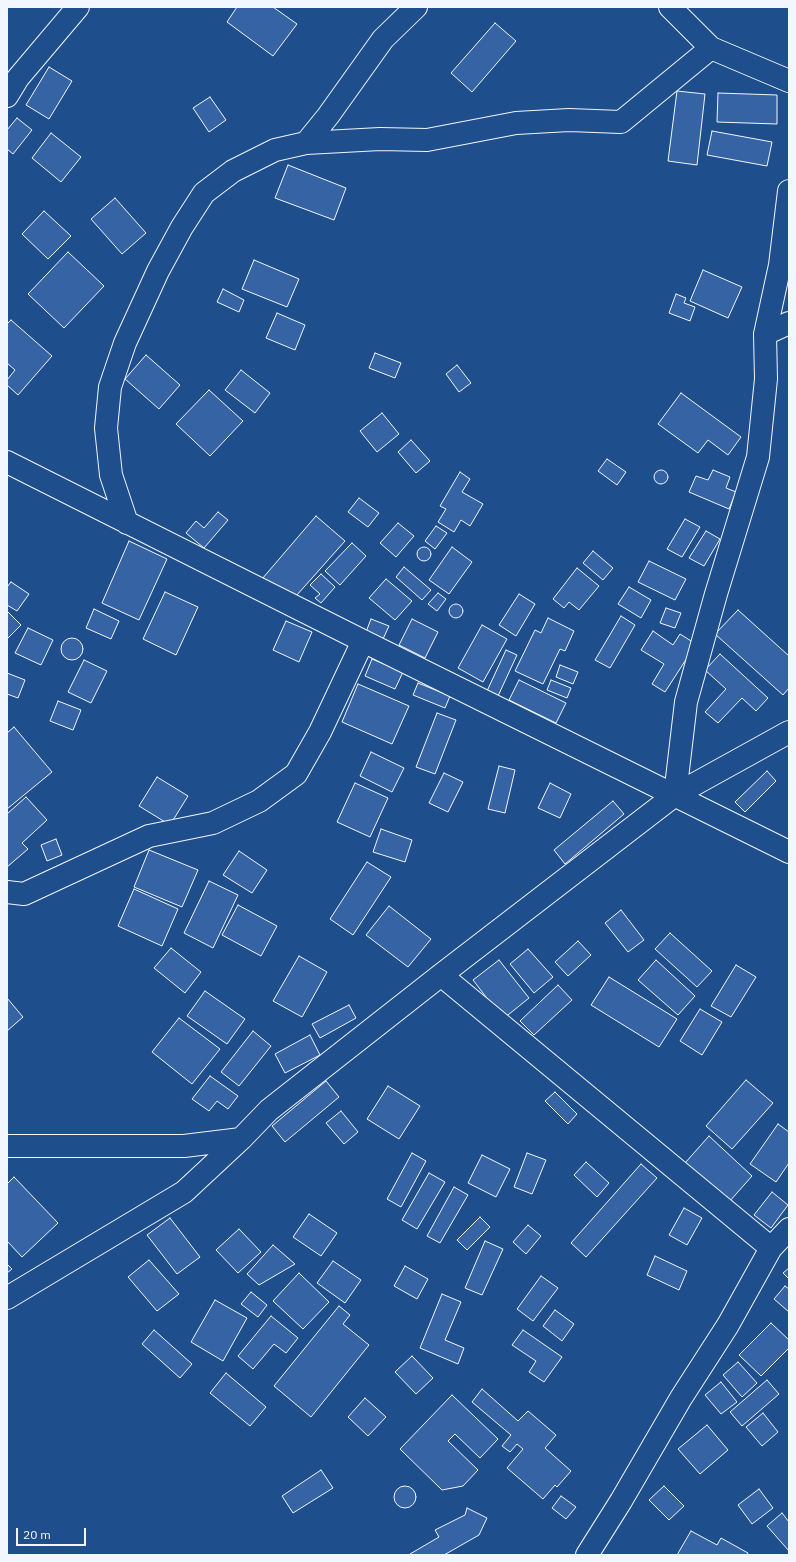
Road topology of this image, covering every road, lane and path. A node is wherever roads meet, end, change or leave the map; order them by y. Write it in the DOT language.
graph roads {
  1 [pos="78,7"];
  2 [pos="416,7"];
  3 [pos="670,7"];
  4 [pos="711,48"];
  5 [pos="789,81"];
  6 [pos="7,96"];
  7 [pos="306,143"];
  8 [pos="789,191"];
  9 [pos="789,324"];
  10 [pos="765,334"];
  11 [pos="7,462"];
  12 [pos="127,523"];
  13 [pos="362,641"];
  14 [pos="789,732"];
  15 [pos="675,796"];
  16 [pos="789,852"];
  17 [pos="7,892"];
  18 [pos="441,974"];
  19 [pos="241,1139"];
  20 [pos="7,1146"];
  21 [pos="789,1229"];
  22 [pos="771,1248"];
  23 [pos="7,1298"];
  24 [pos="587,1555"];
  1 -- 6 [label="street"];
  2 -- 7 [label="street"];
  3 -- 4 [label="street"];
  4 -- 5 [label="street"];
  4 -- 7 [label="street"];
  7 -- 12 [label="street"];
  8 -- 10 [label="street"];
  9 -- 10 [label="street"];
  10 -- 15 [label="street"];
  11 -- 12 [label="street"];
  12 -- 13 [label="street"];
  13 -- 15 [label="street"];
  13 -- 17 [label="street"];
  14 -- 15 [label="street"];
  15 -- 16 [label="street"];
  15 -- 18 [label="street"];
  18 -- 19 [label="street"];
  18 -- 22 [label="street"];
  19 -- 20 [label="street"];
  19 -- 23 [label="street"];
  21 -- 22 [label="street"];
  22 -- 24 [label="street"];
}
